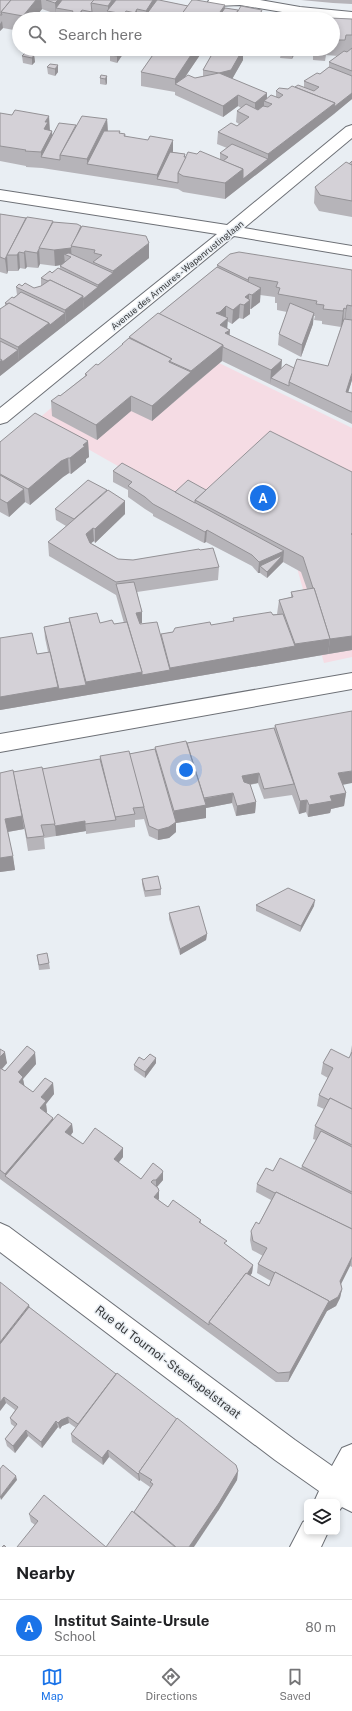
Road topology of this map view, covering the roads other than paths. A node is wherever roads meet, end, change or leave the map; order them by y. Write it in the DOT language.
graph roads {
  1 [pos="209,1"];
  2 [pos="254,12"];
  3 [pos="310,12"];
  4 [pos="340,15"];
  5 [pos="352,16"];
  6 [pos="340,22"];
  7 [pos="352,23"];
  8 [pos="352,130"];
  9 [pos="0,195"];
  10 [pos="230,231"];
  11 [pos="352,251"];
  12 [pos="0,418"];
  13 [pos="352,681"];
  14 [pos="0,743"];
  15 [pos="0,1236"];
  16 [pos="352,1458"];
  17 [pos="340,1495"];
  18 [pos="311,1535"];
  19 [pos="305,1547"];
  1 -- 2 [label="street"];
  1 -- 3 [label="street"];
  4 -- 5 [label="street"];
  6 -- 7 [label="street"];
  8 -- 10 [label="street, Avenue des Armures - Wapenrustinglaan"];
  9 -- 10 [label="street"];
  10 -- 11 [label="street"];
  10 -- 12 [label="street, Avenue des Armures - Wapenrustinglaan"];
  13 -- 14 [label="street"];
  15 -- 17 [label="street, Rue du Tournoi - Steekspelstraat"];
  16 -- 17 [label="street"];
  18 -- 19 [label="street"];
}
